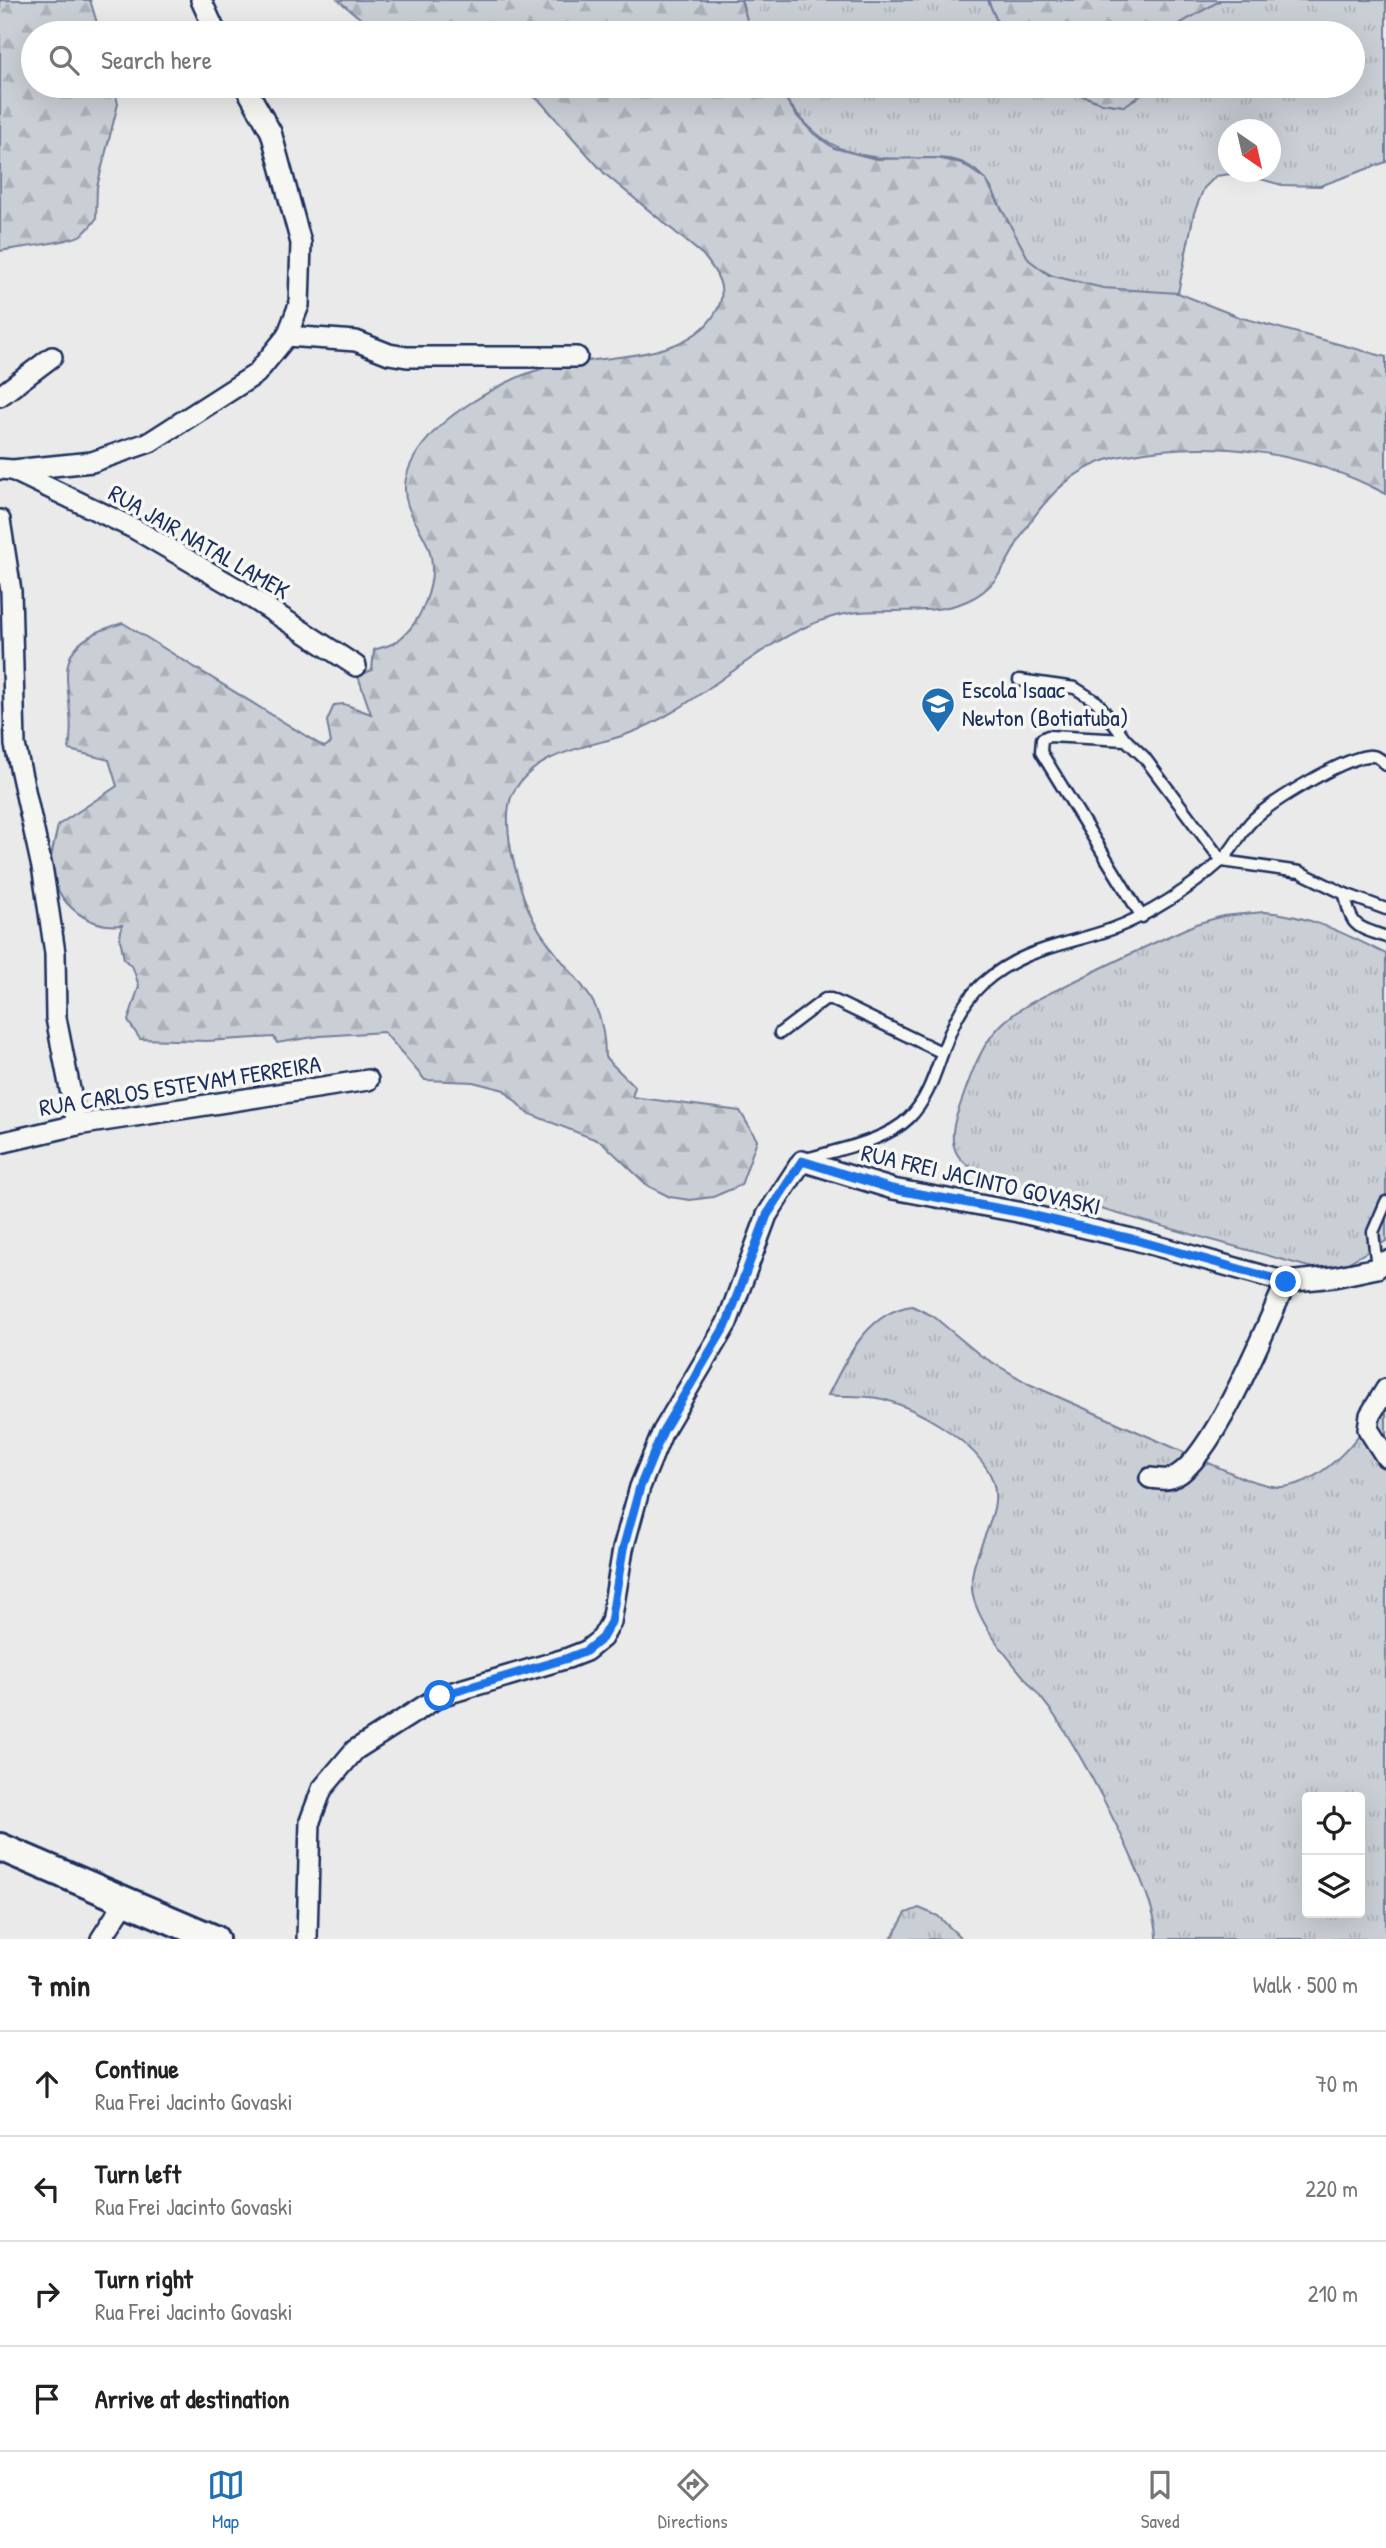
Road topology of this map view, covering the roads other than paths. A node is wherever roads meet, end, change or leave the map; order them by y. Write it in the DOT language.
graph roads {
  1 [pos="201,0"];
  2 [pos="211,21"];
  3 [pos="252,98"];
  4 [pos="287,336"];
  5 [pos="52,357"];
  6 [pos="577,357"];
  7 [pos="0,396"];
  8 [pos="6,470"];
  9 [pos="0,520"];
  10 [pos="6,592"];
  11 [pos="356,666"];
  12 [pos="1018,680"];
  13 [pos="1126,740"];
  14 [pos="7,746"];
  15 [pos="1386,765"];
  16 [pos="1222,861"];
  17 [pos="1345,894"];
  18 [pos="1386,909"];
  19 [pos="1143,917"];
  20 [pos="1386,937"];
  21 [pos="780,1033"];
  22 [pos="941,1052"];
  23 [pos="368,1080"];
  24 [pos="77,1125"];
  25 [pos="0,1143"];
  26 [pos="802,1161"];
  27 [pos="1386,1202"];
  28 [pos="1383,1269"];
  29 [pos="1286,1282"];
  30 [pos="1386,1389"];
  31 [pos="1386,1457"];
  32 [pos="1150,1478"];
  33 [pos="0,1847"];
  34 [pos="127,1900"];
  35 [pos="101,1939"];
  36 [pos="215,1939"];
  37 [pos="307,1939"];
  1 -- 2 [label="street"];
  3 -- 4 [label="street"];
  4 -- 6 [label="street"];
  4 -- 8 [label="street"];
  5 -- 7 [label="street"];
  8 -- 11 [label="street, RUA JAIR NATAL LAMEK"];
  9 -- 10 [label="street"];
  10 -- 14 [label="street"];
  12 -- 13 [label="lane"];
  13 -- 16 [label="lane"];
  13 -- 19 [label="lane"];
  14 -- 24 [label="street"];
  15 -- 16 [label="lane"];
  16 -- 17 [label="lane"];
  16 -- 19 [label="lane"];
  17 -- 18 [label="lane"];
  17 -- 20 [label="lane"];
  19 -- 22 [label="lane"];
  21 -- 22 [label="lane"];
  22 -- 26 [label="lane"];
  23 -- 24 [label="street, RUA CARLOS ESTEVAM FERREIRA"];
  24 -- 25 [label="street, RUA CARLOS ESTEVAM FERREIRA"];
  26 -- 29 [label="street, RUA FREI JACINTO GOVASKI"];
  26 -- 37 [label="street"];
  27 -- 28 [label="lane"];
  28 -- 29 [label="street, RUA FREI JACINTO GOVASKI"];
  29 -- 32 [label="street"];
  30 -- 31 [label="street"];
  33 -- 34 [label="main road"];
  34 -- 35 [label="street"];
  34 -- 36 [label="main road"];
}
